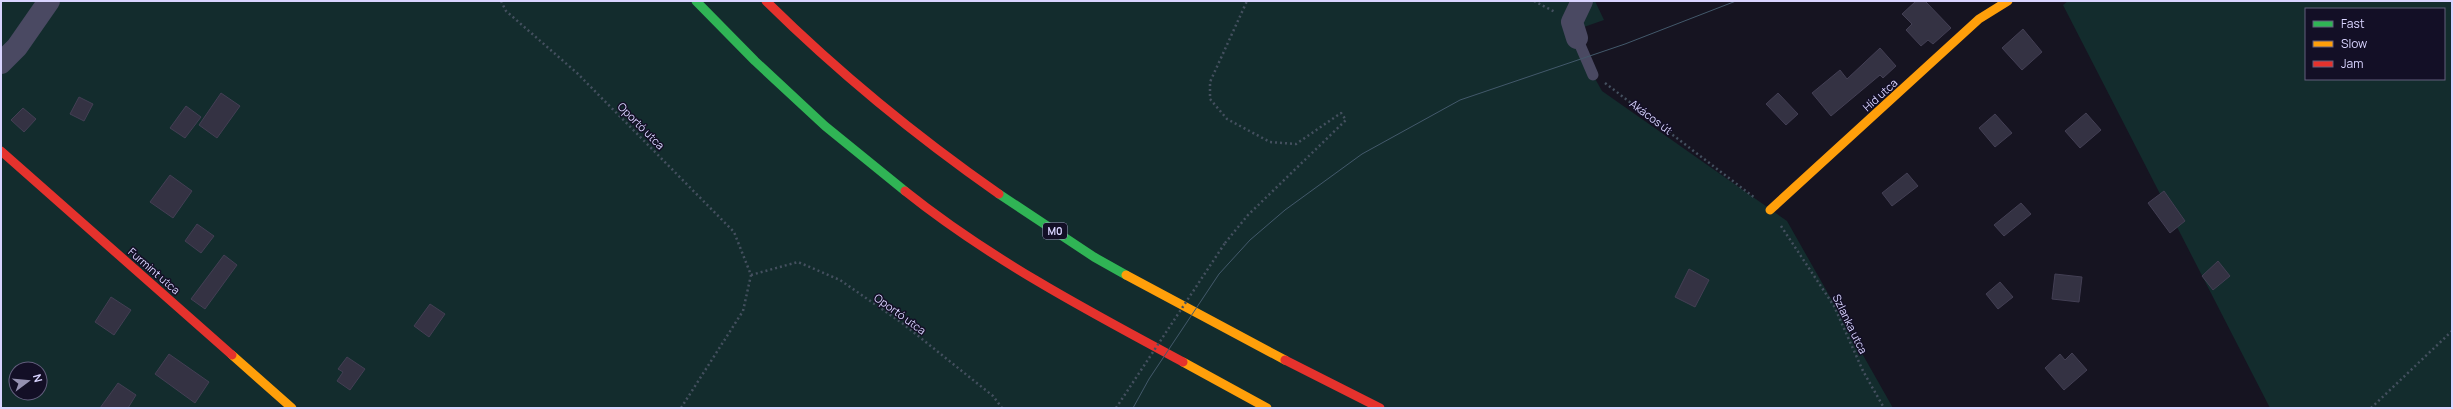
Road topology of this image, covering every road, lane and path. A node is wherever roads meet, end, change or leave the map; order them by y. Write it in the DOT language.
graph roads {
  1 [pos="49,1"];
  2 [pos="501,1"];
  3 [pos="696,1"];
  4 [pos="766,1"];
  5 [pos="1247,1"];
  6 [pos="1582,1"];
  7 [pos="2008,1"];
  8 [pos="1577,38"];
  9 [pos="1,63"];
  10 [pos="1593,75"];
  11 [pos="1,151"];
  12 [pos="1770,210"];
  13 [pos="751,275"];
  14 [pos="2452,331"];
  15 [pos="292,408"];
  16 [pos="681,408"];
  17 [pos="1002,408"];
  18 [pos="1116,408"];
  19 [pos="1267,408"];
  20 [pos="1380,408"];
  21 [pos="1884,408"];
  22 [pos="2371,408"];
  1 -- 9 [label="street"];
  2 -- 13 [label="path, Oportó utca"];
  3 -- 19 [label="main road"];
  4 -- 20 [label="main road, M0"];
  5 -- 18 [label="path, bridge"];
  6 -- 8 [label="street"];
  7 -- 12 [label="main road, Híd utca"];
  8 -- 10 [label="lane"];
  10 -- 12 [label="path, Akácos út"];
  11 -- 15 [label="main road, Furmint utca"];
  12 -- 21 [label="path, Szlanka utca"];
  13 -- 16 [label="path"];
  13 -- 17 [label="path, Oportó utca"];
  14 -- 22 [label="path"];
}
